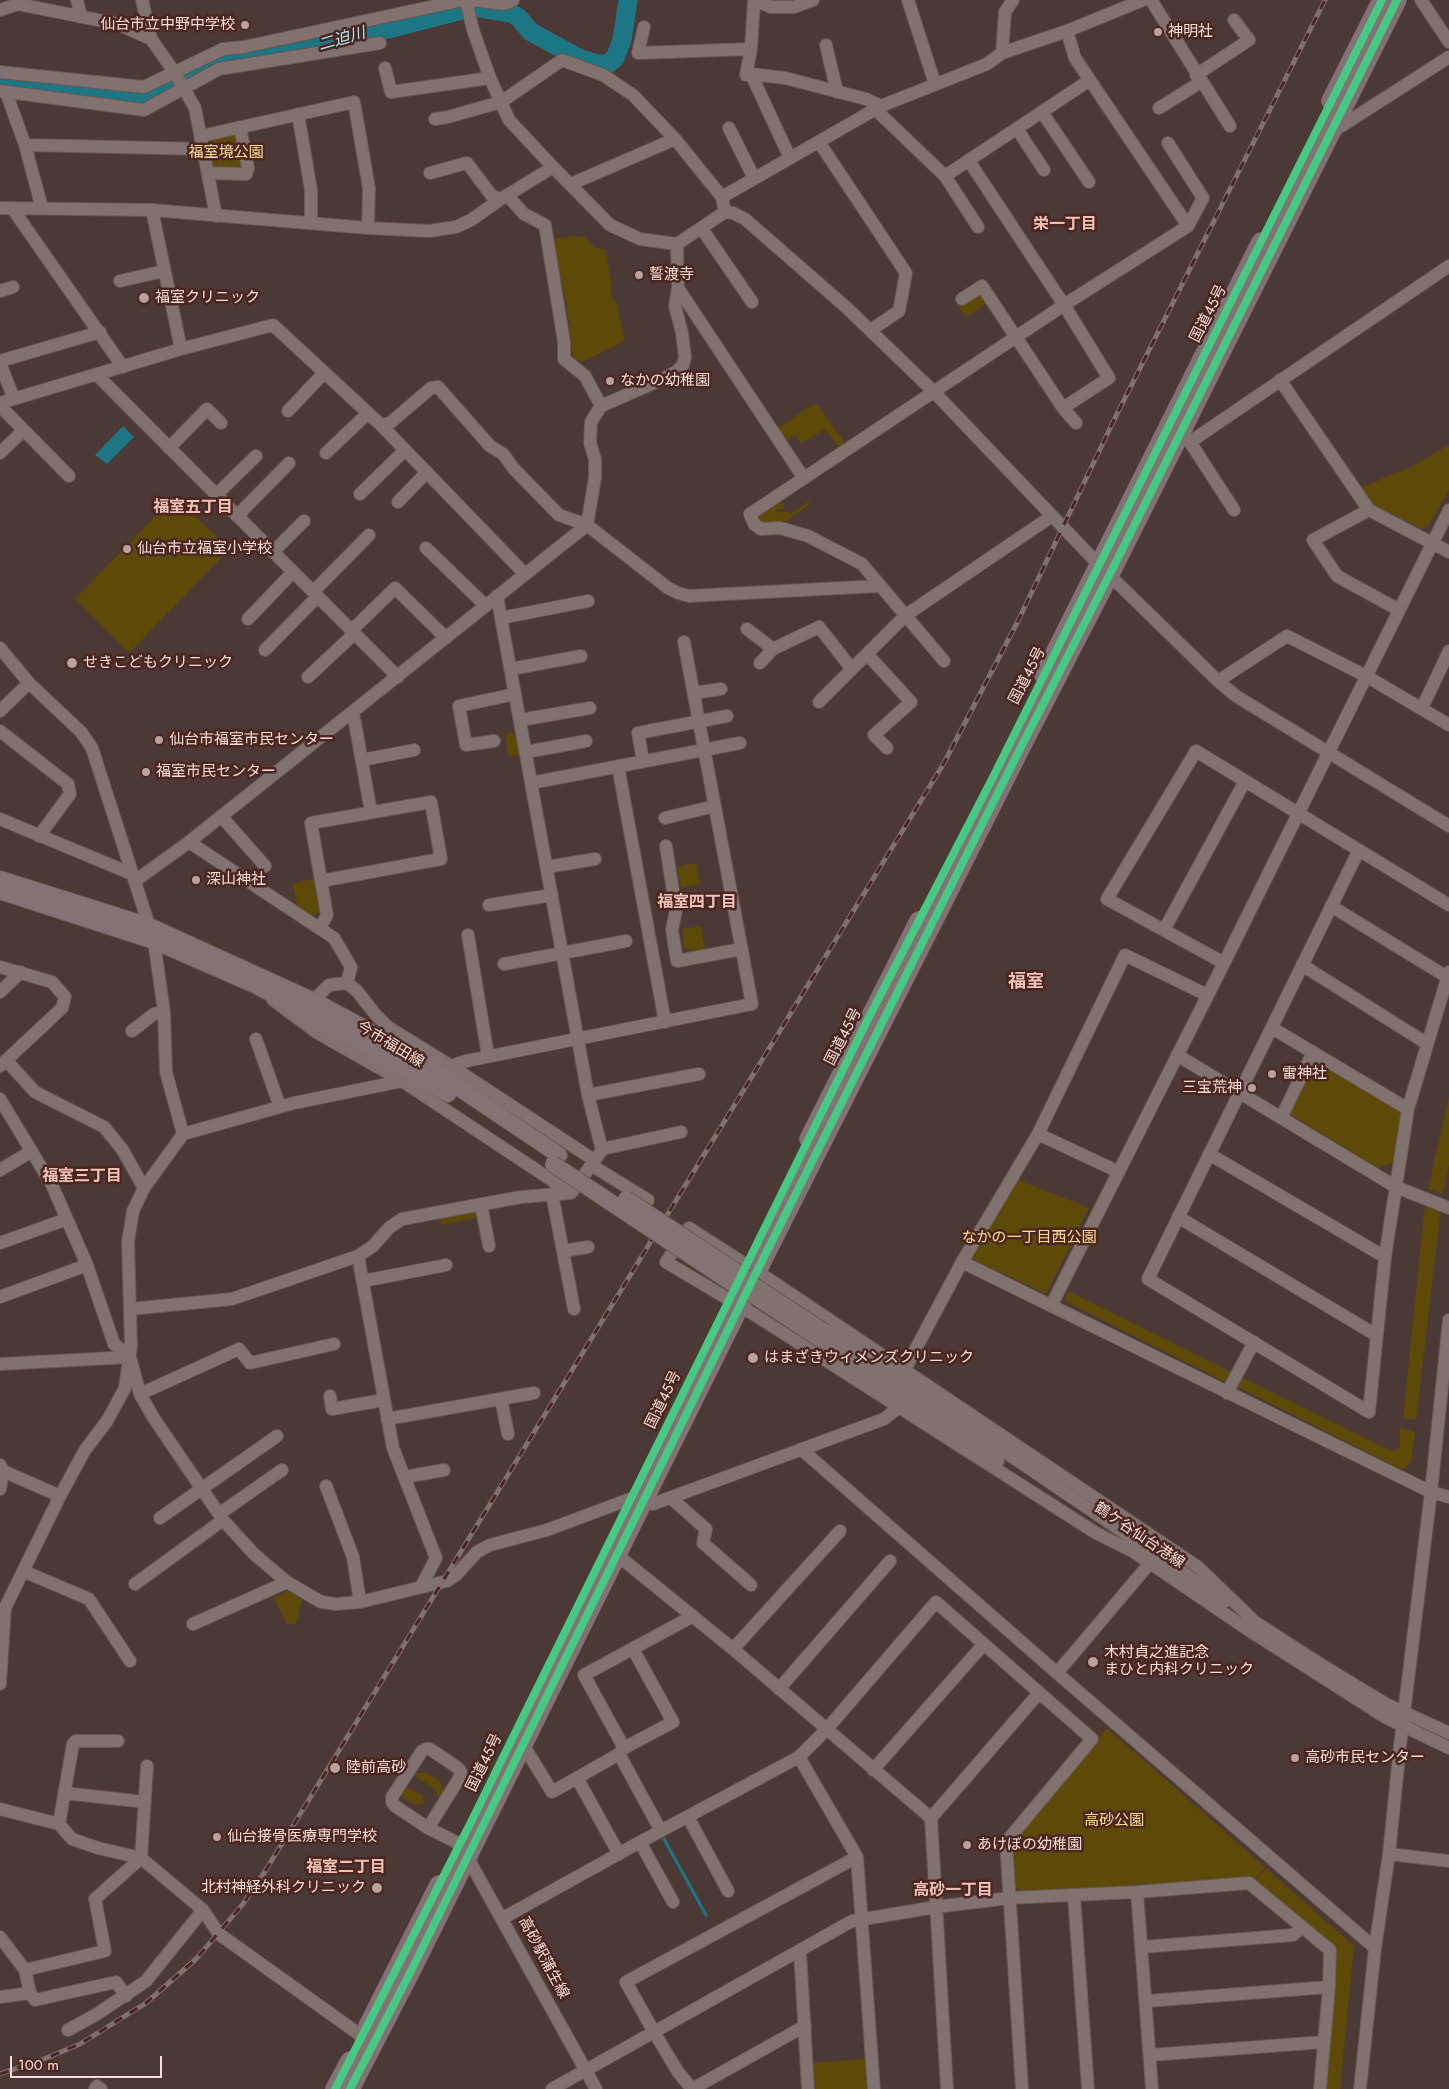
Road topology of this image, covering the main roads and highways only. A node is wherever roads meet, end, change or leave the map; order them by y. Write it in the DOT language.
graph roads {
  1 [pos="1382,0"];
  2 [pos="1397,0"];
  3 [pos="1104,570"];
  4 [pos="0,879"];
  5 [pos="0,891"];
  6 [pos="152,933"];
  7 [pos="556,1160"];
  8 [pos="743,1285"];
  9 [pos="636,1500"];
  10 [pos="464,1849"];
  11 [pos="335,2089"];
  12 [pos="350,2089"];
  1 -- 3 [label="highway, 国道45号"];
  2 -- 3 [label="highway, 国道45号"];
  3 -- 8 [label="highway, 国道45号"];
  4 -- 6 [label="main road, 今市福田線"];
  5 -- 6 [label="main road, 今市福田線"];
  6 -- 7 [label="main road, 今市福田線"];
  6 -- 7 [label="main road, 今市福田線"];
  7 -- 8 [label="main road, 今市福田線, bridge"];
  8 -- 9 [label="highway, 国道45号"];
  9 -- 10 [label="highway, 国道45号"];
  9 -- 10 [label="highway, 国道45号"];
  10 -- 11 [label="highway, 国道45号"];
  10 -- 12 [label="highway, 国道45号"];
}
